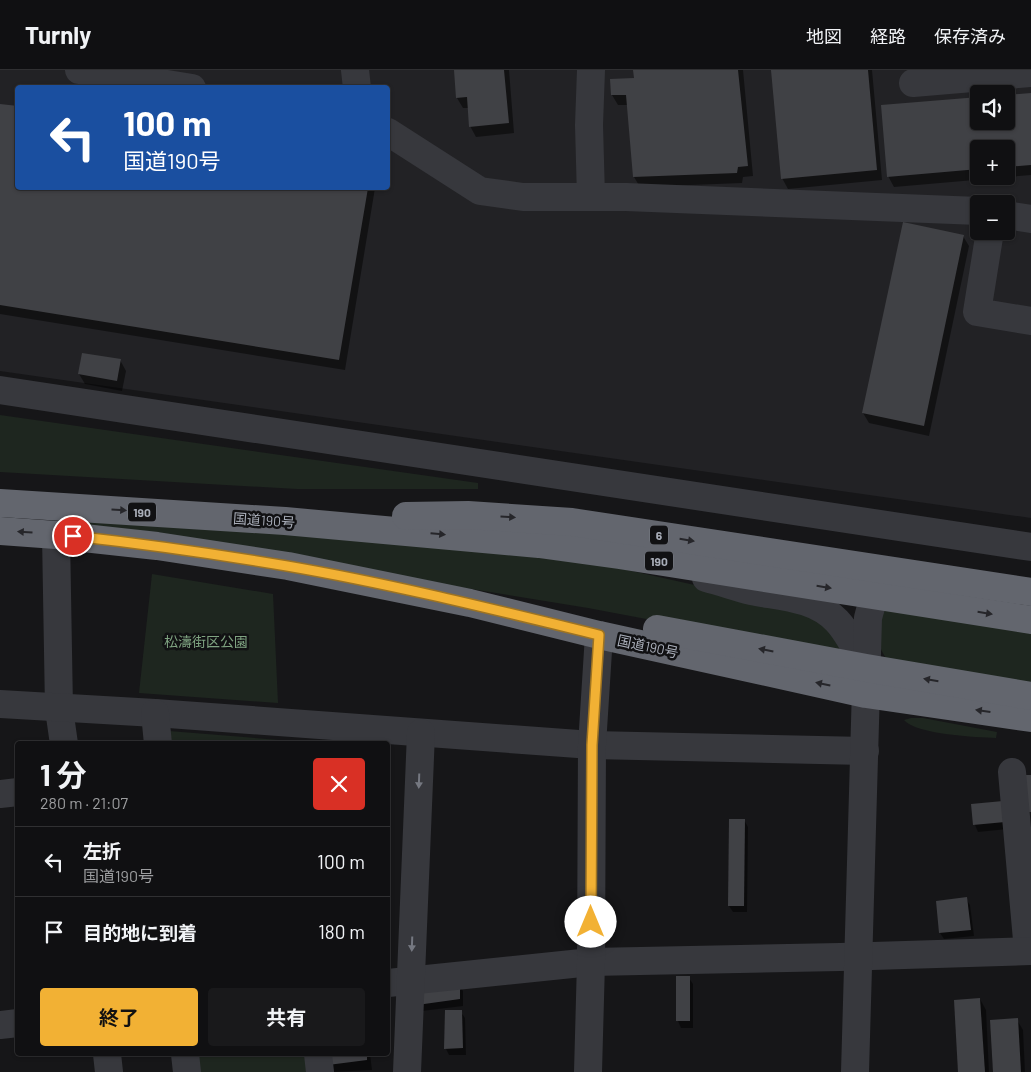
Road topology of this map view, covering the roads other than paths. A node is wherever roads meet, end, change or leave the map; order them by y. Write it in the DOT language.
graph roads {
  1 [pos="79,70"];
  2 [pos="355,70"];
  3 [pos="591,70"];
  4 [pos="1031,73"];
  5 [pos="913,83"];
  6 [pos="173,85"];
  7 [pos="357,85"];
  8 [pos="390,133"];
  9 [pos="591,197"];
  10 [pos="970,211"];
  11 [pos="1015,216"];
  12 [pos="1031,219"];
  13 [pos="989,240"];
  14 [pos="1031,321"];
  15 [pos="0,390"];
  16 [pos="0,503"];
  17 [pos="285,521"];
  18 [pos="0,531"];
  19 [pos="56,535"];
  20 [pos="1031,547"];
  21 [pos="619,555"];
  22 [pos="922,576"];
  23 [pos="1031,592"];
  24 [pos="876,595"];
  25 [pos="470,603"];
  26 [pos="1031,620"];
  27 [pos="599,635"];
  28 [pos="866,681"];
  29 [pos="1031,696"];
  30 [pos="0,704"];
  31 [pos="59,709"];
  32 [pos="155,713"];
  33 [pos="1031,718"];
  34 [pos="421,732"];
  35 [pos="287,734"];
  36 [pos="64,741"];
  37 [pos="158,741"];
  38 [pos="592,745"];
  39 [pos="865,751"];
  40 [pos="1012,772"];
  41 [pos="15,792"];
  42 [pos="0,794"];
  43 [pos="1026,858"];
  44 [pos="1029,951"];
  45 [pos="859,957"];
  46 [pos="591,962"];
  47 [pos="399,982"];
  48 [pos="15,1023"];
  49 [pos="0,1025"];
  50 [pos="107,1056"];
  51 [pos="185,1056"];
  52 [pos="318,1056"];
  53 [pos="109,1072"];
  54 [pos="187,1072"];
  55 [pos="320,1072"];
  56 [pos="407,1072"];
  57 [pos="588,1072"];
  58 [pos="855,1072"];
  1 -- 6 [label="street"];
  2 -- 7 [label="street"];
  3 -- 9 [label="street"];
  4 -- 5 [label="street"];
  8 -- 9 [label="street"];
  9 -- 10 [label="street"];
  11 -- 12 [label="street"];
  13 -- 14 [label="street"];
  15 -- 20 [label="street"];
  16 -- 17 [label="highway, 国道190号 / 190, one-way"];
  17 -- 21 [label="highway, 国道190号 / 190, one-way"];
  17 -- 22 [label="highway, 6, one-way"];
  19 -- 18 [label="highway, 国道190号, one-way"];
  19 -- 25 [label="highway, 国道190号"];
  19 -- 31 [label="street"];
  21 -- 24 [label="highway, 国道190号 / 190, one-way"];
  21 -- 28 [label="street"];
  22 -- 23 [label="highway, 6"];
  22 -- 24 [label="street"];
  24 -- 26 [label="highway, 国道190号 / 190, one-way"];
  24 -- 28 [label="street"];
  25 -- 27 [label="highway, 国道190号"];
  28 -- 25 [label="highway, one-way"];
  28 -- 27 [label="highway, 国道190号, one-way"];
  27 -- 38 [label="street"];
  29 -- 28 [label="highway, one-way"];
  33 -- 28 [label="highway, 国道190号, one-way"];
  28 -- 39 [label="street"];
  30 -- 31 [label="street"];
  31 -- 32 [label="street"];
  31 -- 36 [label="street"];
  32 -- 35 [label="street"];
  32 -- 37 [label="street"];
  34 -- 35 [label="street"];
  34 -- 38 [label="street"];
  34 -- 47 [label="street, one-way"];
  38 -- 39 [label="street"];
  38 -- 46 [label="street"];
  39 -- 45 [label="street"];
  40 -- 43 [label="street"];
  41 -- 42 [label="street"];
  43 -- 44 [label="street"];
  44 -- 45 [label="street"];
  45 -- 46 [label="street"];
  45 -- 58 [label="street"];
  46 -- 47 [label="street"];
  46 -- 57 [label="street"];
  47 -- 56 [label="street"];
  48 -- 49 [label="street"];
  50 -- 53 [label="street"];
  51 -- 54 [label="street"];
  52 -- 55 [label="street"];
}
